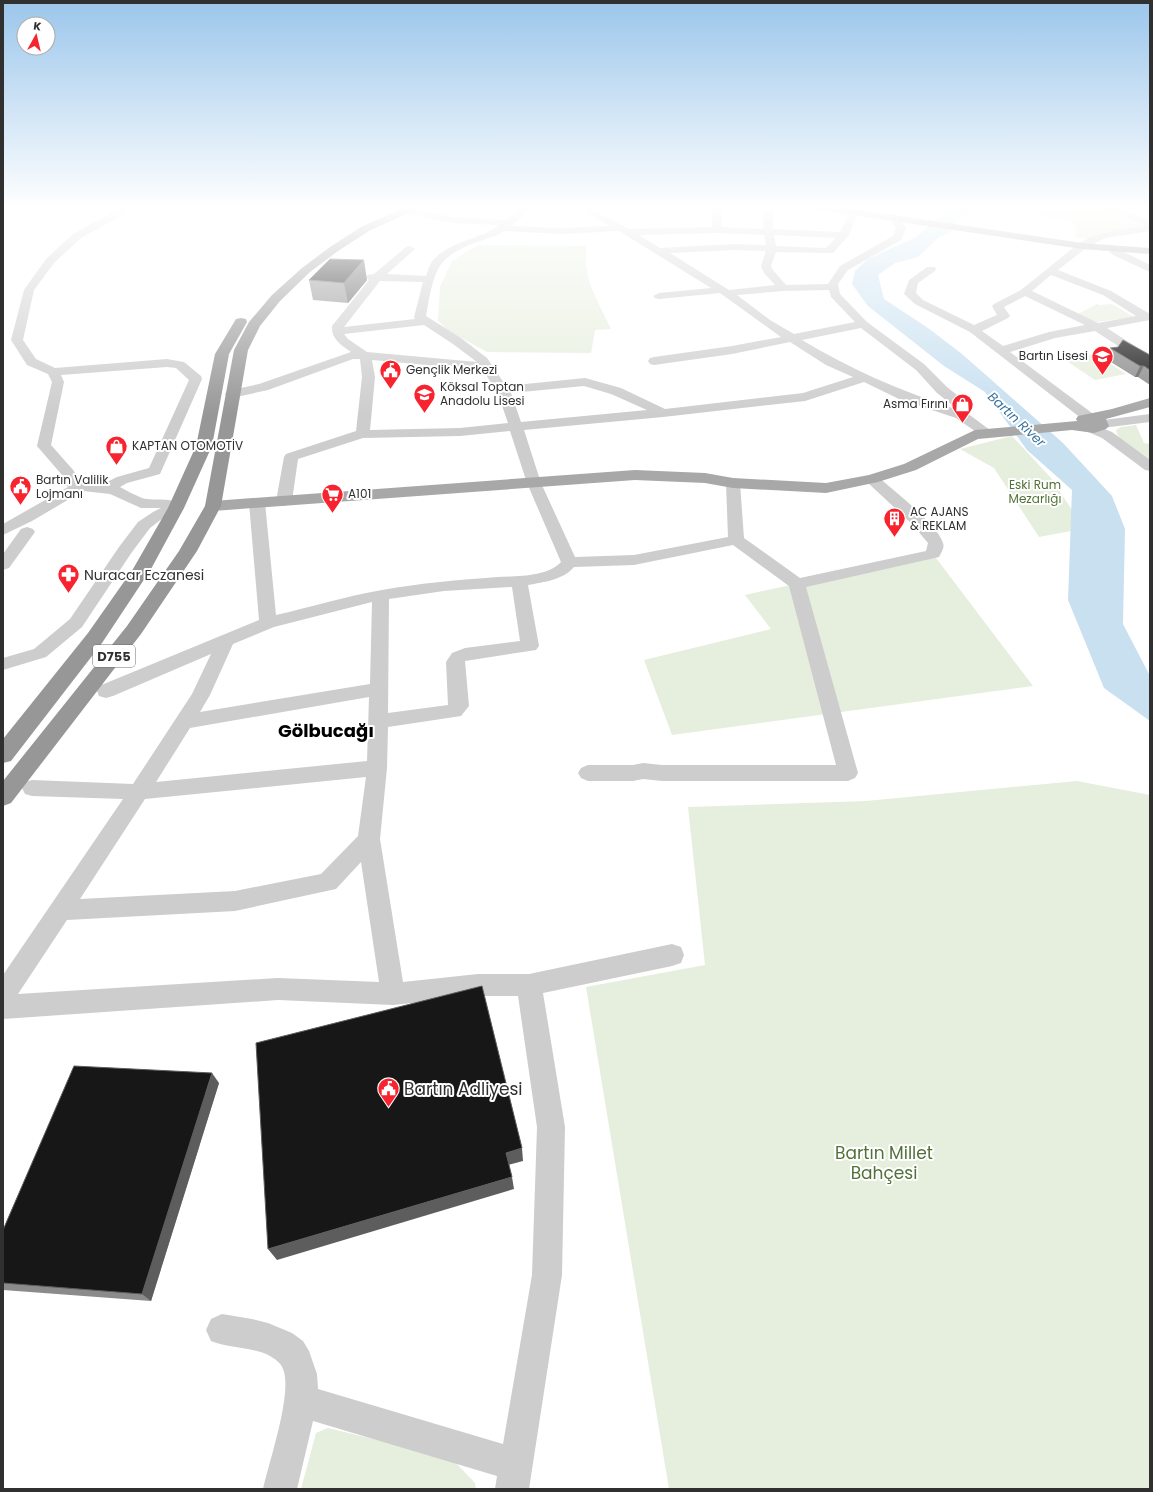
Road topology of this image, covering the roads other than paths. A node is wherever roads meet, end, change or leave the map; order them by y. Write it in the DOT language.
graph roads {
  1 [pos="39,276"];
  2 [pos="286,276"];
  3 [pos="300,276"];
  4 [pos="363,276"];
  5 [pos="431,276"];
  6 [pos="700,276"];
  7 [pos="772,276"];
  8 [pos="839,276"];
  9 [pos="922,276"];
  10 [pos="1044,276"];
  11 [pos="1064,276"];
  12 [pos="377,277"];
  13 [pos="429,279"];
  14 [pos="834,287"];
  15 [pos="783,288"];
  16 [pos="725,291"];
  17 [pos="1025,292"];
  18 [pos="659,296"];
  19 [pos="1149,317"];
  20 [pos="426,321"];
  21 [pos="863,324"];
  22 [pos="1097,327"];
  23 [pos="974,330"];
  24 [pos="336,331"];
  25 [pos="792,338"];
  26 [pos="1000,351"];
  27 [pos="364,355"];
  28 [pos="654,361"];
  29 [pos="1150,361"];
  30 [pos="487,367"];
  31 [pos="53,372"];
  32 [pos="864,378"];
  33 [pos="502,390"];
  34 [pos="232,394"];
  35 [pos="1150,402"];
  36 [pos="663,413"];
  37 [pos="961,415"];
  38 [pos="1150,418"];
  39 [pos="1090,423"];
  40 [pos="515,427"];
  41 [pos="992,432"];
  42 [pos="363,434"];
  43 [pos="1150,466"];
  44 [pos="872,479"];
  45 [pos="534,483"];
  46 [pos="733,483"];
  47 [pos="80,486"];
  48 [pos="106,489"];
  49 [pos="284,501"];
  50 [pos="141,503"];
  51 [pos="257,503"];
  52 [pos="194,507"];
  53 [pos="144,525"];
  54 [pos="3,530"];
  55 [pos="27,532"];
  56 [pos="736,540"];
  57 [pos="568,562"];
  58 [pos="3,565"];
  59 [pos="519,581"];
  60 [pos="797,584"];
  61 [pos="381,595"];
  62 [pos="268,623"];
  63 [pos="226,641"];
  64 [pos="3,664"];
  65 [pos="379,689"];
  66 [pos="106,691"];
  67 [pos="378,721"];
  68 [pos="184,722"];
  69 [pos="3,755"];
  70 [pos="377,768"];
  71 [pos="588,773"];
  72 [pos="32,788"];
  73 [pos="139,792"];
  74 [pos="3,797"];
  75 [pos="369,839"];
  76 [pos="60,910"];
  77 [pos="672,955"];
  78 [pos="529,985"];
  79 [pos="393,994"];
  80 [pos="3,996"];
  81 [pos="3,1007"];
  82 [pos="222,1330"];
  83 [pos="301,1401"];
  84 [pos="514,1477"];
  85 [pos="280,1489"];
  1 -- 31 [label="street"];
  2 -- 52 [label="highway, D755"];
  3 -- 34 [label="highway, D755"];
  4 -- 12 [label="street"];
  5 -- 13 [label="street"];
  6 -- 16 [label="street"];
  7 -- 15 [label="street"];
  8 -- 14 [label="street"];
  9 -- 23 [label="street"];
  10 -- 17 [label="street"];
  11 -- 19 [label="street"];
  12 -- 13 [label="street"];
  12 -- 24 [label="street"];
  13 -- 20 [label="street"];
  14 -- 15 [label="street"];
  14 -- 21 [label="street"];
  15 -- 16 [label="street"];
  16 -- 18 [label="street"];
  16 -- 25 [label="street"];
  17 -- 22 [label="street"];
  17 -- 23 [label="street"];
  19 -- 22 [label="street"];
  20 -- 24 [label="street"];
  20 -- 30 [label="street"];
  21 -- 25 [label="street"];
  21 -- 37 [label="street"];
  22 -- 26 [label="street"];
  22 -- 29 [label="street"];
  23 -- 26 [label="street"];
  24 -- 27 [label="street"];
  25 -- 28 [label="street"];
  25 -- 32 [label="street"];
  26 -- 39 [label="street"];
  27 -- 30 [label="street"];
  27 -- 34 [label="street"];
  27 -- 42 [label="street"];
  30 -- 33 [label="street"];
  31 -- 47 [label="street"];
  31 -- 48 [label="street"];
  32 -- 36 [label="street"];
  32 -- 37 [label="street"];
  33 -- 36 [label="street"];
  33 -- 40 [label="street"];
  34 -- 52 [label="highway, D755"];
  35 -- 39 [label="main road"];
  36 -- 40 [label="street"];
  37 -- 41 [label="street"];
  38 -- 39 [label="street"];
  39 -- 41 [label="main road"];
  39 -- 43 [label="street"];
  40 -- 42 [label="street"];
  40 -- 45 [label="street"];
  41 -- 44 [label="main road"];
  42 -- 49 [label="street"];
  44 -- 46 [label="main road"];
  44 -- 60 [label="street"];
  45 -- 46 [label="main road"];
  45 -- 49 [label="main road"];
  45 -- 57 [label="street"];
  46 -- 56 [label="street"];
  47 -- 48 [label="street"];
  47 -- 54 [label="street"];
  48 -- 50 [label="street"];
  49 -- 51 [label="main road"];
  50 -- 52 [label="street"];
  50 -- 53 [label="street"];
  51 -- 52 [label="main road"];
  51 -- 62 [label="street"];
  52 -- 53 [label="street"];
  52 -- 69 [label="highway, D755"];
  52 -- 74 [label="highway, D755"];
  53 -- 64 [label="street"];
  55 -- 58 [label="street"];
  56 -- 57 [label="street"];
  56 -- 60 [label="street"];
  57 -- 59 [label="street"];
  59 -- 61 [label="street"];
  59 -- 67 [label="street"];
  60 -- 71 [label="street"];
  61 -- 62 [label="street"];
  61 -- 65 [label="street"];
  62 -- 63 [label="street"];
  63 -- 66 [label="street"];
  63 -- 68 [label="street"];
  65 -- 67 [label="street"];
  65 -- 68 [label="street"];
  67 -- 70 [label="street"];
  68 -- 73 [label="street"];
  70 -- 73 [label="street"];
  70 -- 75 [label="street"];
  72 -- 73 [label="street"];
  73 -- 76 [label="street"];
  75 -- 76 [label="street"];
  75 -- 79 [label="street"];
  76 -- 80 [label="street"];
  77 -- 78 [label="street"];
  78 -- 79 [label="street"];
  78 -- 84 [label="street"];
  79 -- 81 [label="street"];
  82 -- 83 [label="street"];
  83 -- 84 [label="street"];
  83 -- 85 [label="street"];
}
